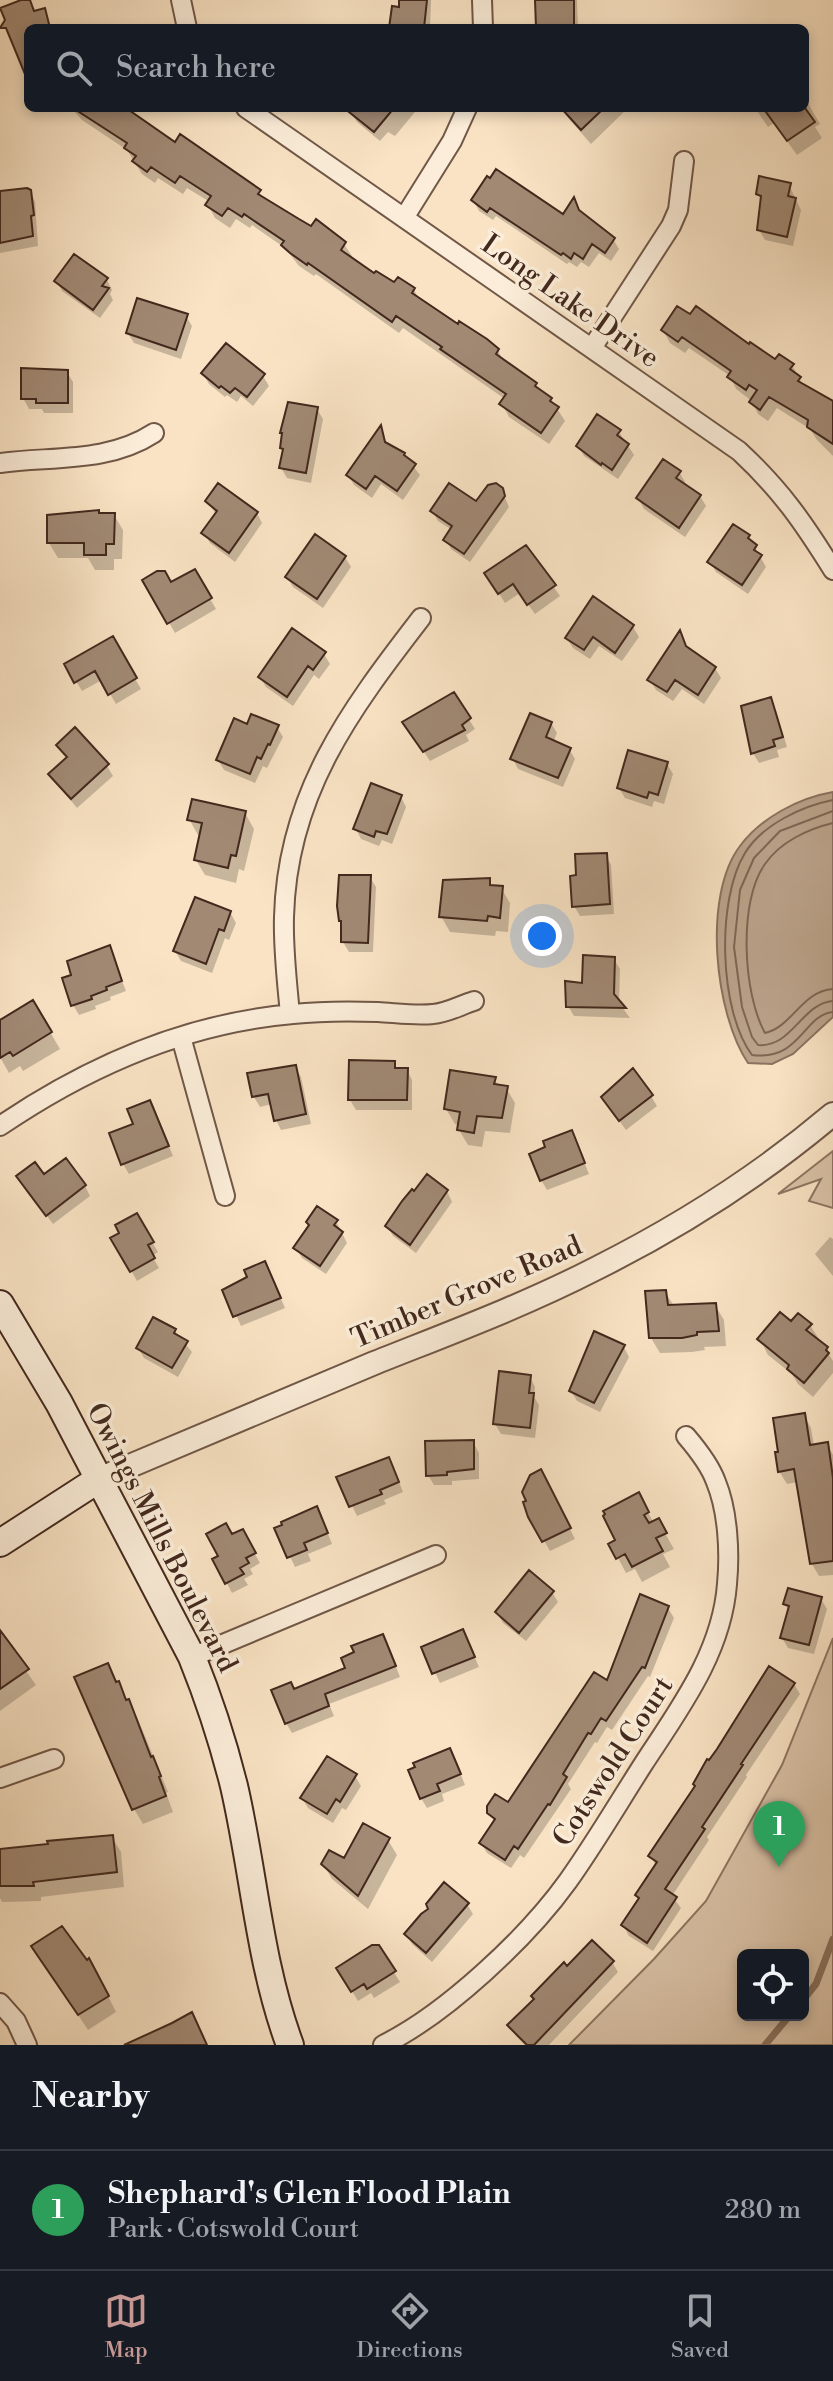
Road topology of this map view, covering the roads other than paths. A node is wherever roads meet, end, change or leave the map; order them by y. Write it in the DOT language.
graph roads {
  1 [pos="181,0"];
  2 [pos="482,0"];
  3 [pos="186,24"];
  4 [pos="483,24"];
  5 [pos="252,112"];
  6 [pos="465,112"];
  7 [pos="684,161"];
  8 [pos="404,218"];
  9 [pos="592,348"];
  10 [pos="154,433"];
  11 [pos="0,463"];
  12 [pos="833,570"];
  13 [pos="421,618"];
  14 [pos="474,1001"];
  15 [pos="290,1014"];
  16 [pos="181,1037"];
  17 [pos="833,1114"];
  18 [pos="0,1126"];
  19 [pos="225,1196"];
  20 [pos="0,1304"];
  21 [pos="686,1436"];
  22 [pos="99,1479"];
  23 [pos="0,1543"];
  24 [pos="436,1555"];
  25 [pos="192,1657"];
  26 [pos="54,1759"];
  27 [pos="0,1778"];
  28 [pos="0,2003"];
  29 [pos="27,2045"];
  30 [pos="290,2045"];
  31 [pos="383,2045"];
  1 -- 3 [label="street"];
  2 -- 4 [label="street"];
  5 -- 8 [label="street, Long Lake Drive"];
  6 -- 8 [label="street"];
  7 -- 9 [label="street"];
  8 -- 9 [label="street, Long Lake Drive"];
  9 -- 12 [label="street, Long Lake Drive"];
  10 -- 11 [label="street"];
  13 -- 15 [label="street"];
  14 -- 15 [label="street"];
  15 -- 16 [label="street"];
  16 -- 18 [label="street"];
  16 -- 19 [label="street"];
  17 -- 22 [label="street, Timber Grove Road"];
  20 -- 22 [label="main road, Owings Mills Boulevard"];
  21 -- 31 [label="street, Cotswold Court"];
  22 -- 23 [label="main road"];
  22 -- 25 [label="main road, Owings Mills Boulevard"];
  24 -- 25 [label="street"];
  25 -- 30 [label="main road, Owings Mills Boulevard"];
  26 -- 27 [label="street"];
  28 -- 29 [label="street"];
}
